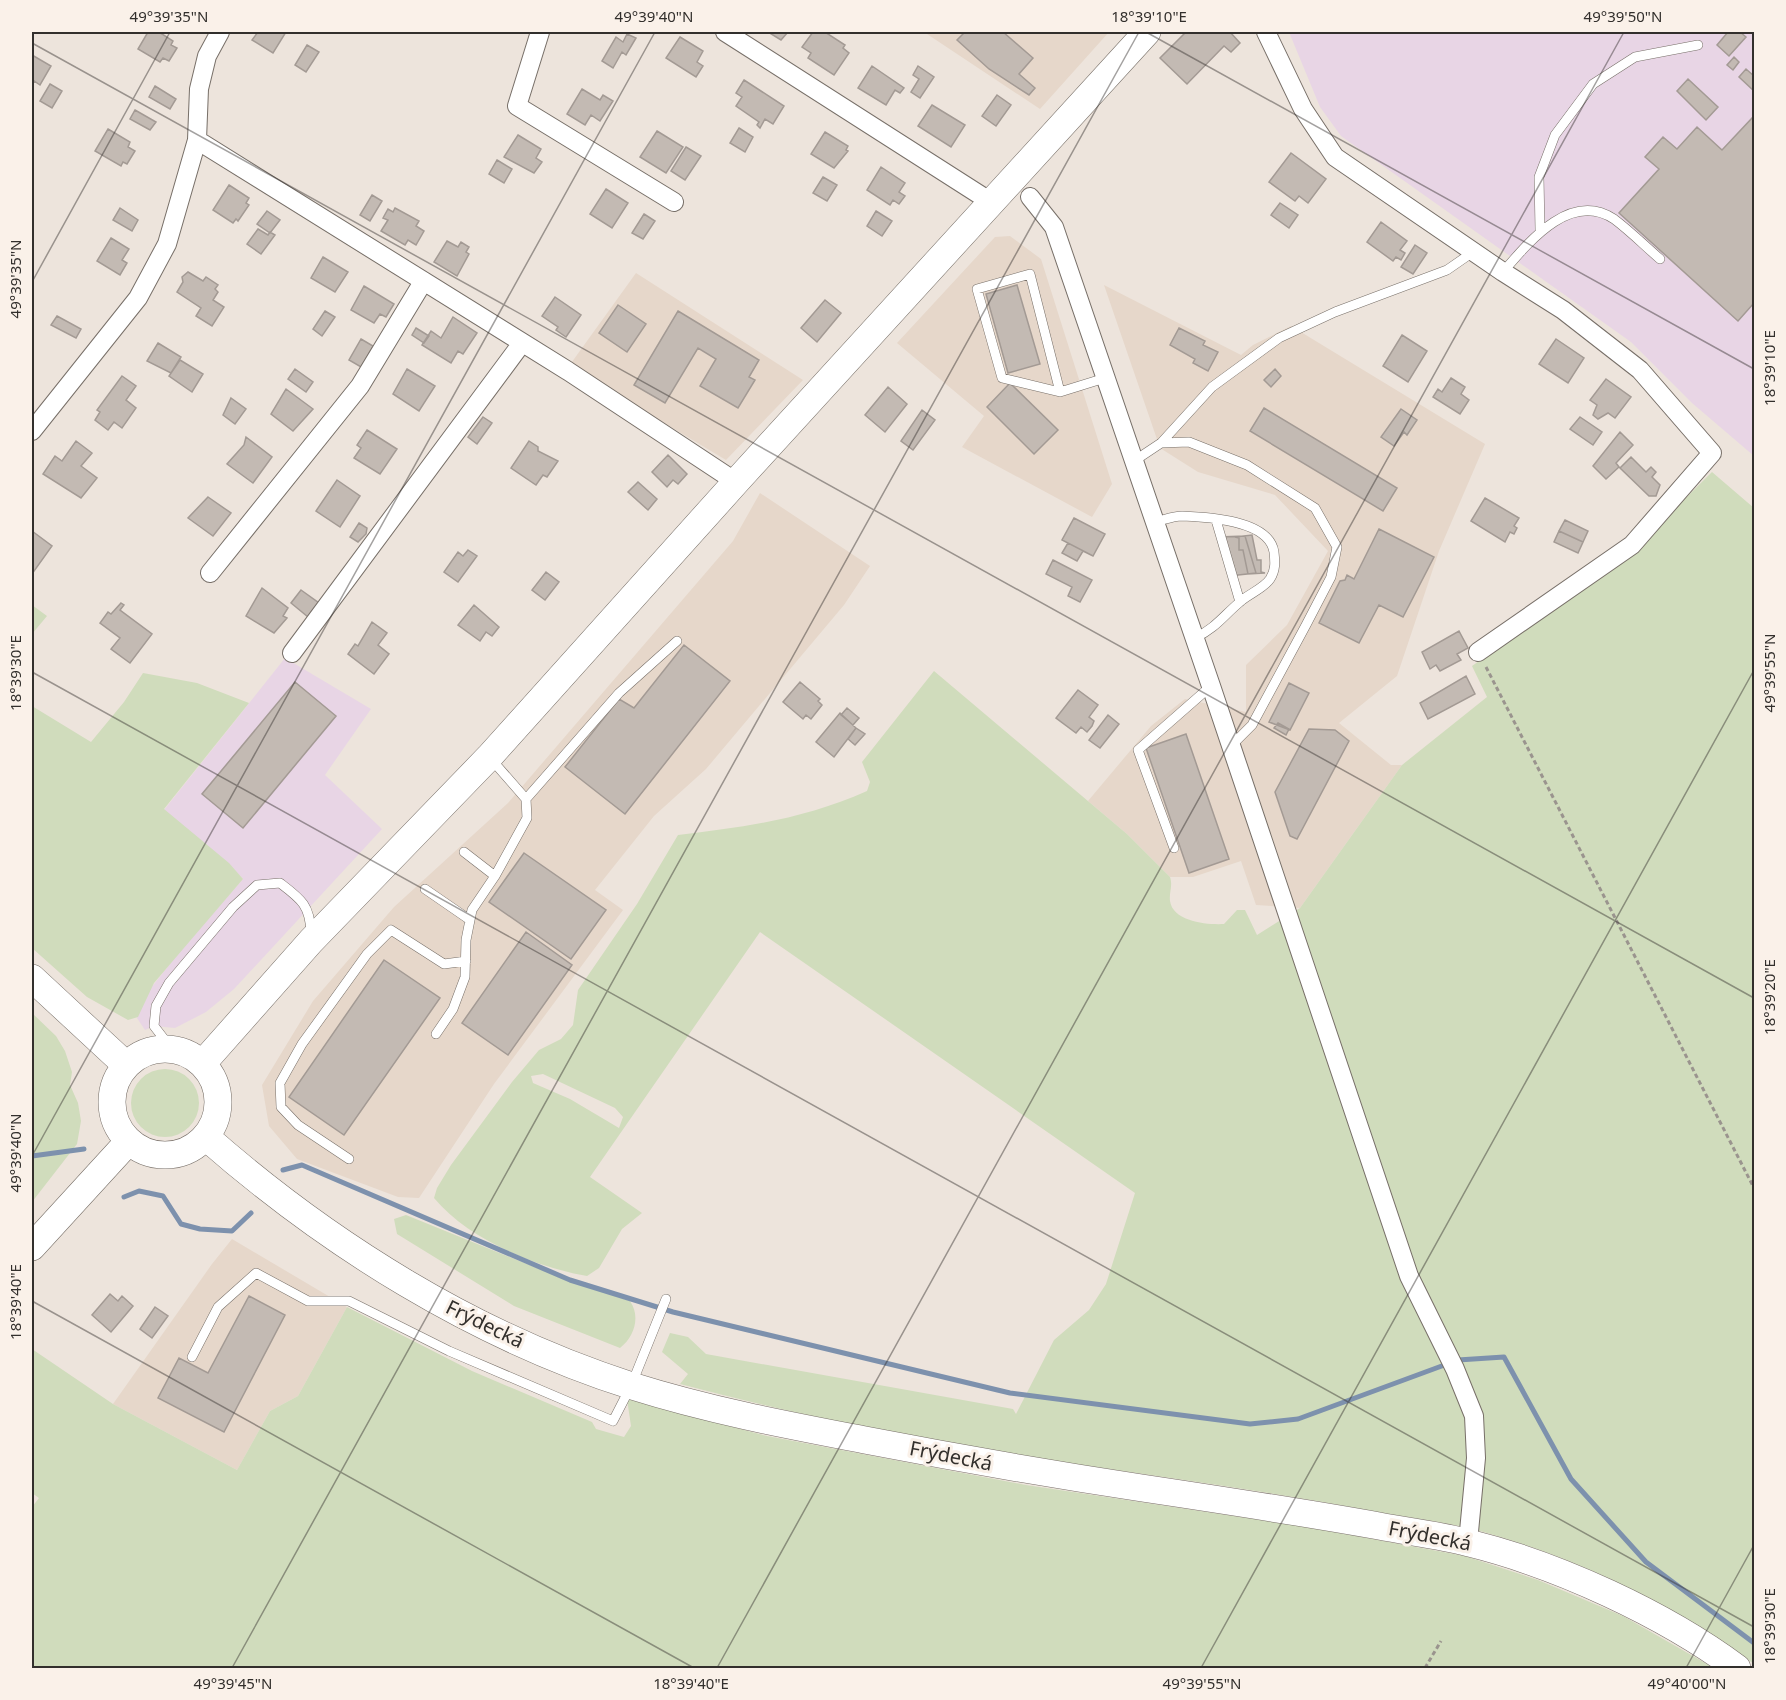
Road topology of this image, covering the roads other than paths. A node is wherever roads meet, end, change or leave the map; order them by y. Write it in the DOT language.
graph roads {
  1 [pos="220,32"];
  2 [pos="540,32"];
  3 [pos="725,32"];
  4 [pos="1147,32"];
  5 [pos="1266,32"];
  6 [pos="1698,45"];
  7 [pos="197,140"];
  8 [pos="1030,197"];
  9 [pos="674,202"];
  10 [pos="991,202"];
  11 [pos="1540,230"];
  12 [pos="1473,252"];
  13 [pos="1660,259"];
  14 [pos="1503,272"];
  15 [pos="423,282"];
  16 [pos="522,343"];
  17 [pos="1105,378"];
  18 [pos="1060,392"];
  19 [pos="32,431"];
  20 [pos="1161,442"];
  21 [pos="1134,461"];
  22 [pos="736,482"];
  23 [pos="1216,520"];
  24 [pos="1155,522"];
  25 [pos="210,573"];
  26 [pos="1240,602"];
  27 [pos="1195,638"];
  28 [pos="677,640"];
  29 [pos="1478,652"];
  30 [pos="292,653"];
  31 [pos="1211,686"];
  32 [pos="1230,747"];
  33 [pos="489,757"];
  34 [pos="526,799"];
  35 [pos="1174,848"];
  36 [pos="464,852"];
  37 [pos="495,876"];
  38 [pos="425,890"];
  39 [pos="470,920"];
  40 [pos="311,941"];
  41 [pos="466,961"];
  42 [pos="32,978"];
  43 [pos="436,1034"];
  44 [pos="171,1048"];
  45 [pos="203,1063"];
  46 [pos="126,1065"];
  47 [pos="206,1137"];
  48 [pos="129,1142"];
  49 [pos="349,1159"];
  50 [pos="32,1247"];
  51 [pos="666,1299"];
  52 [pos="192,1357"];
  53 [pos="632,1386"];
  54 [pos="1468,1542"];
  55 [pos="1737,1668"];
  1 -- 7 [label="street"];
  2 -- 9 [label="street"];
  3 -- 10 [label="street"];
  4 -- 10 [label="main road"];
  5 -- 12 [label="street"];
  6 -- 11 [label="lane"];
  7 -- 15 [label="street"];
  7 -- 19 [label="street"];
  8 -- 17 [label="street"];
  10 -- 22 [label="main road"];
  11 -- 13 [label="lane"];
  11 -- 14 [label="lane"];
  12 -- 14 [label="street"];
  12 -- 20 [label="lane"];
  14 -- 29 [label="street"];
  15 -- 16 [label="street"];
  15 -- 25 [label="street"];
  16 -- 22 [label="street"];
  16 -- 30 [label="street"];
  17 -- 18 [label="lane"];
  17 -- 21 [label="street"];
  18 -- 18 [label="lane"];
  20 -- 21 [label="lane"];
  20 -- 32 [label="lane"];
  21 -- 24 [label="street"];
  22 -- 33 [label="main road"];
  23 -- 24 [label="lane"];
  23 -- 26 [label="lane"];
  23 -- 26 [label="lane"];
  24 -- 27 [label="street"];
  26 -- 27 [label="lane"];
  27 -- 31 [label="street"];
  28 -- 34 [label="lane"];
  31 -- 32 [label="street"];
  31 -- 35 [label="lane"];
  32 -- 54 [label="street"];
  33 -- 34 [label="lane"];
  33 -- 40 [label="main road"];
  34 -- 37 [label="lane"];
  36 -- 37 [label="lane"];
  37 -- 39 [label="lane"];
  38 -- 39 [label="lane"];
  39 -- 41 [label="lane"];
  40 -- 44 [label="lane"];
  40 -- 45 [label="main road"];
  41 -- 43 [label="lane"];
  41 -- 49 [label="lane"];
  42 -- 46 [label="main road"];
  44 -- 45 [label="main road"];
  44 -- 46 [label="main road"];
  45 -- 47 [label="main road"];
  46 -- 48 [label="main road"];
  47 -- 48 [label="main road"];
  47 -- 53 [label="main road, Frýdecká"];
  48 -- 50 [label="main road"];
  51 -- 53 [label="lane"];
  52 -- 53 [label="lane"];
  53 -- 54 [label="main road, Frýdecká"];
  54 -- 55 [label="main road, Frýdecká"];
}
